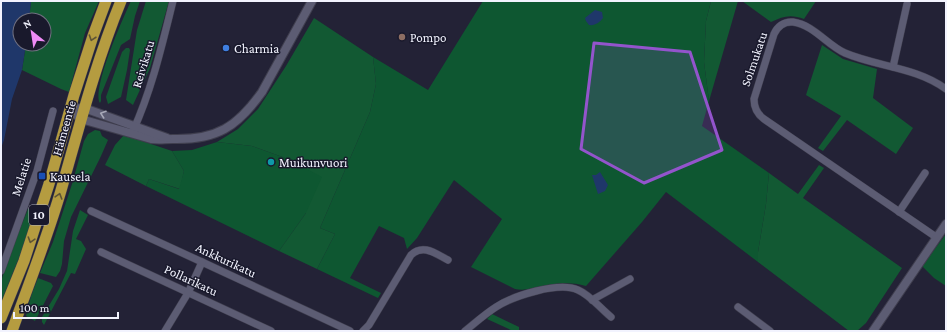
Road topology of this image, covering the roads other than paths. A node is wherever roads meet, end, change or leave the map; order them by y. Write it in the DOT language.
graph roads {
  1 [pos="106,1"];
  2 [pos="121,1"];
  3 [pos="173,1"];
  4 [pos="312,1"];
  5 [pos="907,4"];
  6 [pos="892,67"];
  7 [pos="946,89"];
  8 [pos="84,108"];
  9 [pos="70,109"];
  10 [pos="52,111"];
  11 [pos="81,119"];
  12 [pos="135,125"];
  13 [pos="132,133"];
  14 [pos="172,139"];
  15 [pos="925,173"];
  16 [pos="91,211"];
  17 [pos="899,212"];
  18 [pos="946,224"];
  19 [pos="936,237"];
  20 [pos="101,252"];
  21 [pos="448,260"];
  22 [pos="202,262"];
  23 [pos="1,271"];
  24 [pos="630,280"];
  25 [pos="188,293"];
  26 [pos="592,300"];
  27 [pos="738,307"];
  28 [pos="611,317"];
  29 [pos="1,318"];
  30 [pos="12,331"];
  31 [pos="165,331"];
  32 [pos="271,331"];
  33 [pos="350,331"];
  34 [pos="362,331"];
  35 [pos="464,331"];
  36 [pos="770,331"];
  37 [pos="873,331"];
  1 -- 9 [label="highway, Hämeentie / 10, one-way"];
  2 -- 8 [label="highway, Hämeentie / 10"];
  3 -- 12 [label="street, Reivikatu"];
  4 -- 14 [label="street"];
  5 -- 6 [label="street"];
  6 -- 7 [label="street, Solmukatu"];
  6 -- 17 [label="street, Solmukatu"];
  8 -- 9 [label="street"];
  8 -- 11 [label="highway, Hämeentie / 10"];
  12 -- 8 [label="street, one-way"];
  9 -- 11 [label="street"];
  9 -- 29 [label="highway, Hämeentie / 10, one-way"];
  10 -- 23 [label="street, Melatie"];
  11 -- 13 [label="street"];
  30 -- 11 [label="highway, Hämeentie / 10, one-way"];
  12 -- 13 [label="street, Reivikatu"];
  12 -- 14 [label="street"];
  13 -- 14 [label="street"];
  15 -- 17 [label="street"];
  16 -- 22 [label="street, Ankkurikatu"];
  17 -- 19 [label="street, Solmukatu"];
  18 -- 19 [label="street"];
  19 -- 37 [label="street"];
  20 -- 25 [label="street, Pollarikatu"];
  21 -- 34 [label="street"];
  22 -- 25 [label="street"];
  22 -- 33 [label="street, Ankkurikatu"];
  24 -- 26 [label="street"];
  25 -- 31 [label="street"];
  25 -- 32 [label="street, Pollarikatu"];
  26 -- 28 [label="street"];
  26 -- 35 [label="street"];
  27 -- 36 [label="street"];
}
